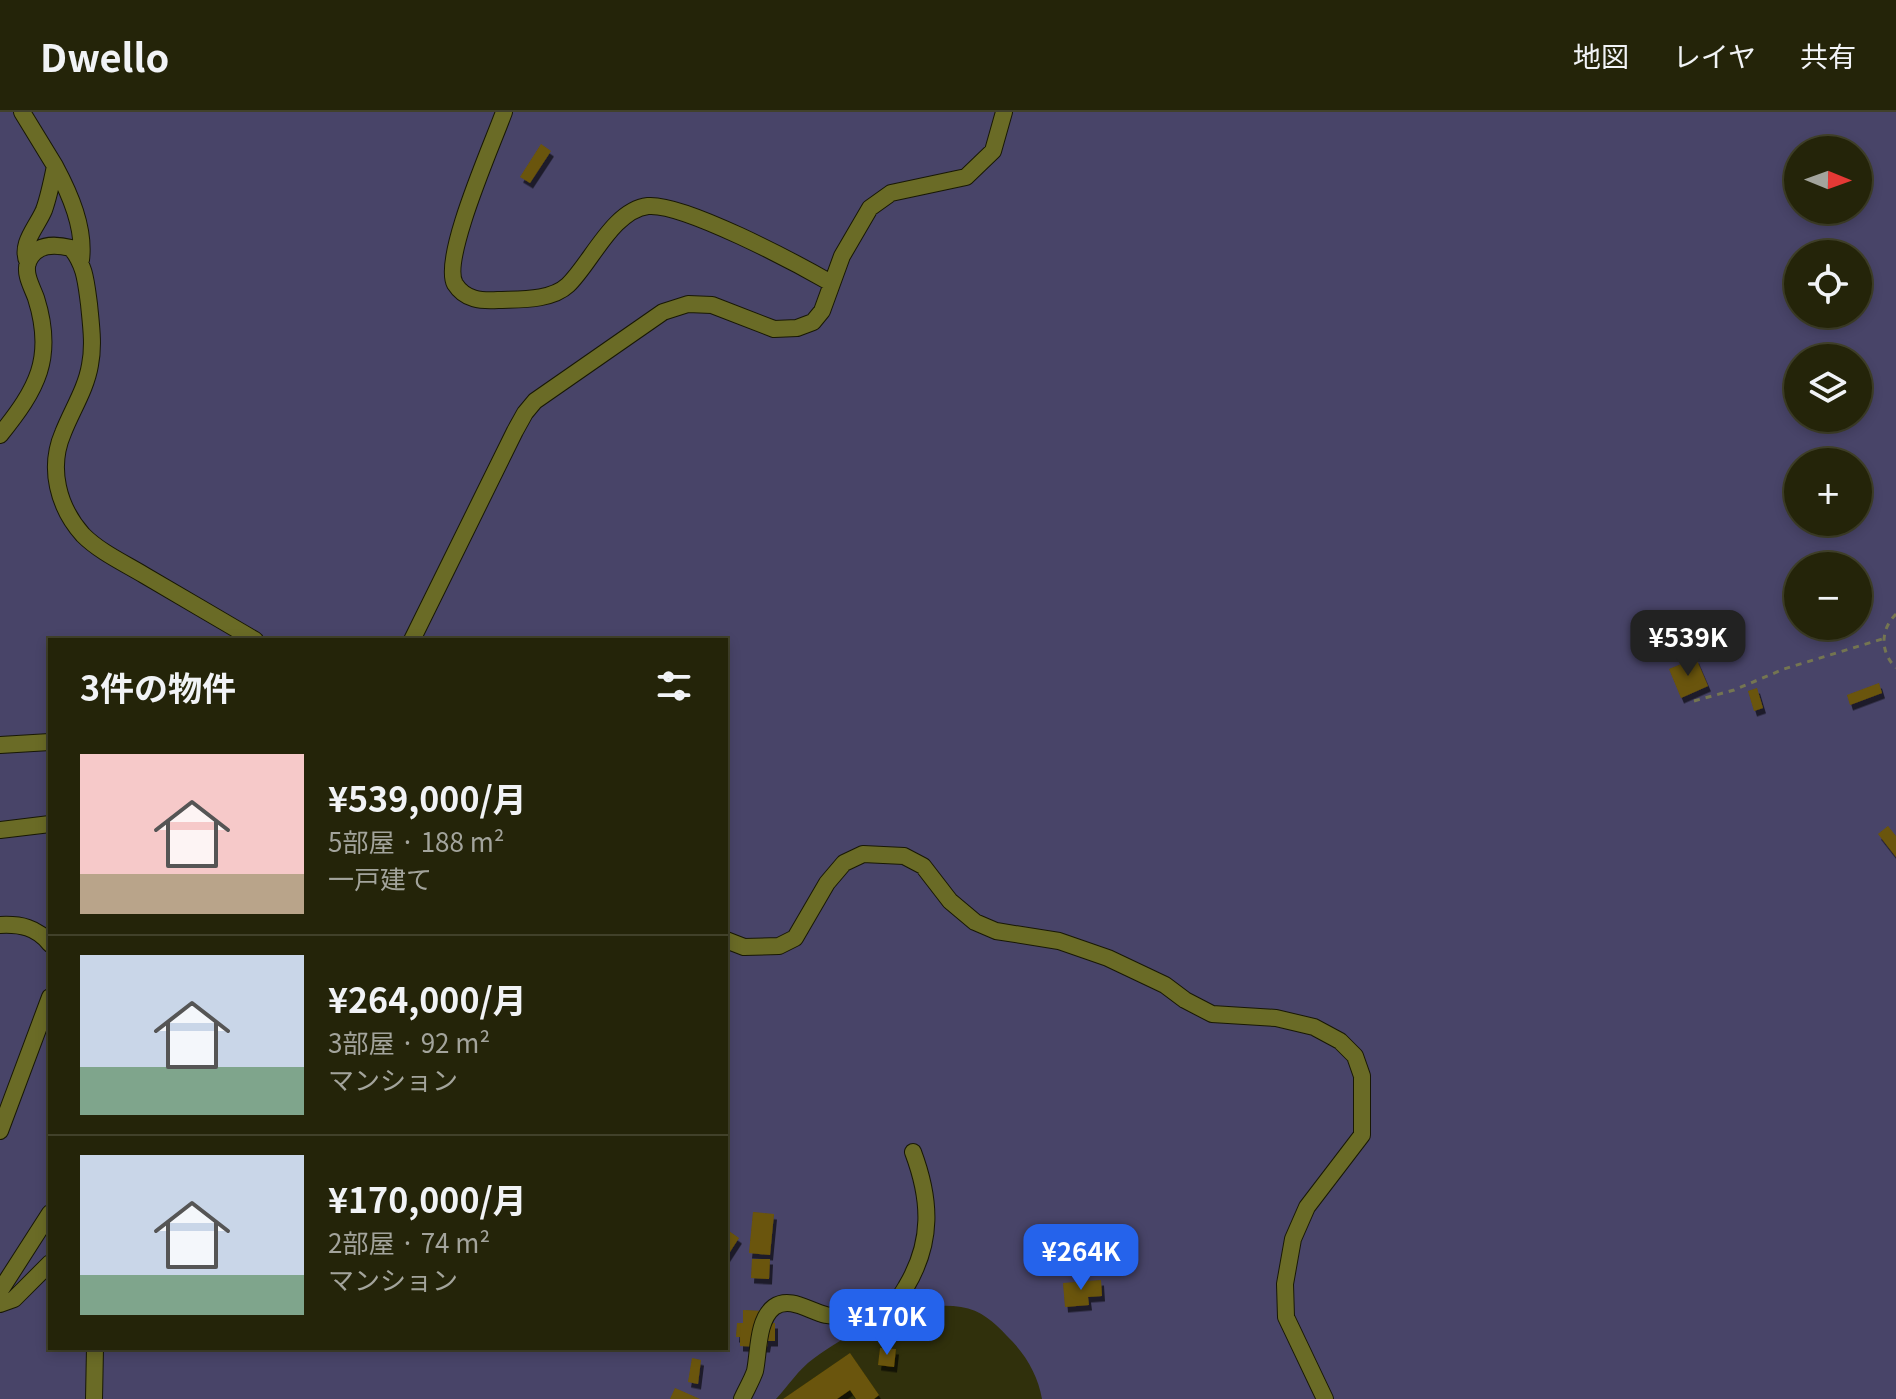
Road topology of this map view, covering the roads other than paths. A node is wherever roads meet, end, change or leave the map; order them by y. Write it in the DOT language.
graph roads {
  1 [pos="22,112"];
  2 [pos="504,112"];
  3 [pos="1004,112"];
  4 [pos="55,166"];
  5 [pos="81,260"];
  6 [pos="28,263"];
  7 [pos="831,283"];
  8 [pos="0,435"];
  9 [pos="252,638"];
  10 [pos="413,638"];
  11 [pos="48,742"];
  12 [pos="0,745"];
  13 [pos="48,824"];
  14 [pos="0,830"];
  15 [pos="0,925"];
  16 [pos="48,941"];
  17 [pos="728,941"];
  18 [pos="48,1002"];
  19 [pos="0,1131"];
  20 [pos="913,1152"];
  21 [pos="48,1216"];
  22 [pos="48,1265"];
  23 [pos="0,1291"];
  24 [pos="0,1304"];
  25 [pos="95,1350"];
  26 [pos="94,1399"];
  27 [pos="742,1399"];
  28 [pos="1325,1399"];
  1 -- 4 [label="street"];
  2 -- 7 [label="street"];
  3 -- 7 [label="street"];
  4 -- 5 [label="street"];
  4 -- 6 [label="street"];
  5 -- 6 [label="street"];
  5 -- 9 [label="street"];
  6 -- 8 [label="street"];
  7 -- 10 [label="street"];
  11 -- 12 [label="street"];
  13 -- 14 [label="street"];
  15 -- 16 [label="street"];
  17 -- 28 [label="street"];
  18 -- 19 [label="street"];
  20 -- 27 [label="street"];
  21 -- 23 [label="street"];
  22 -- 24 [label="street"];
  25 -- 26 [label="street"];
}
